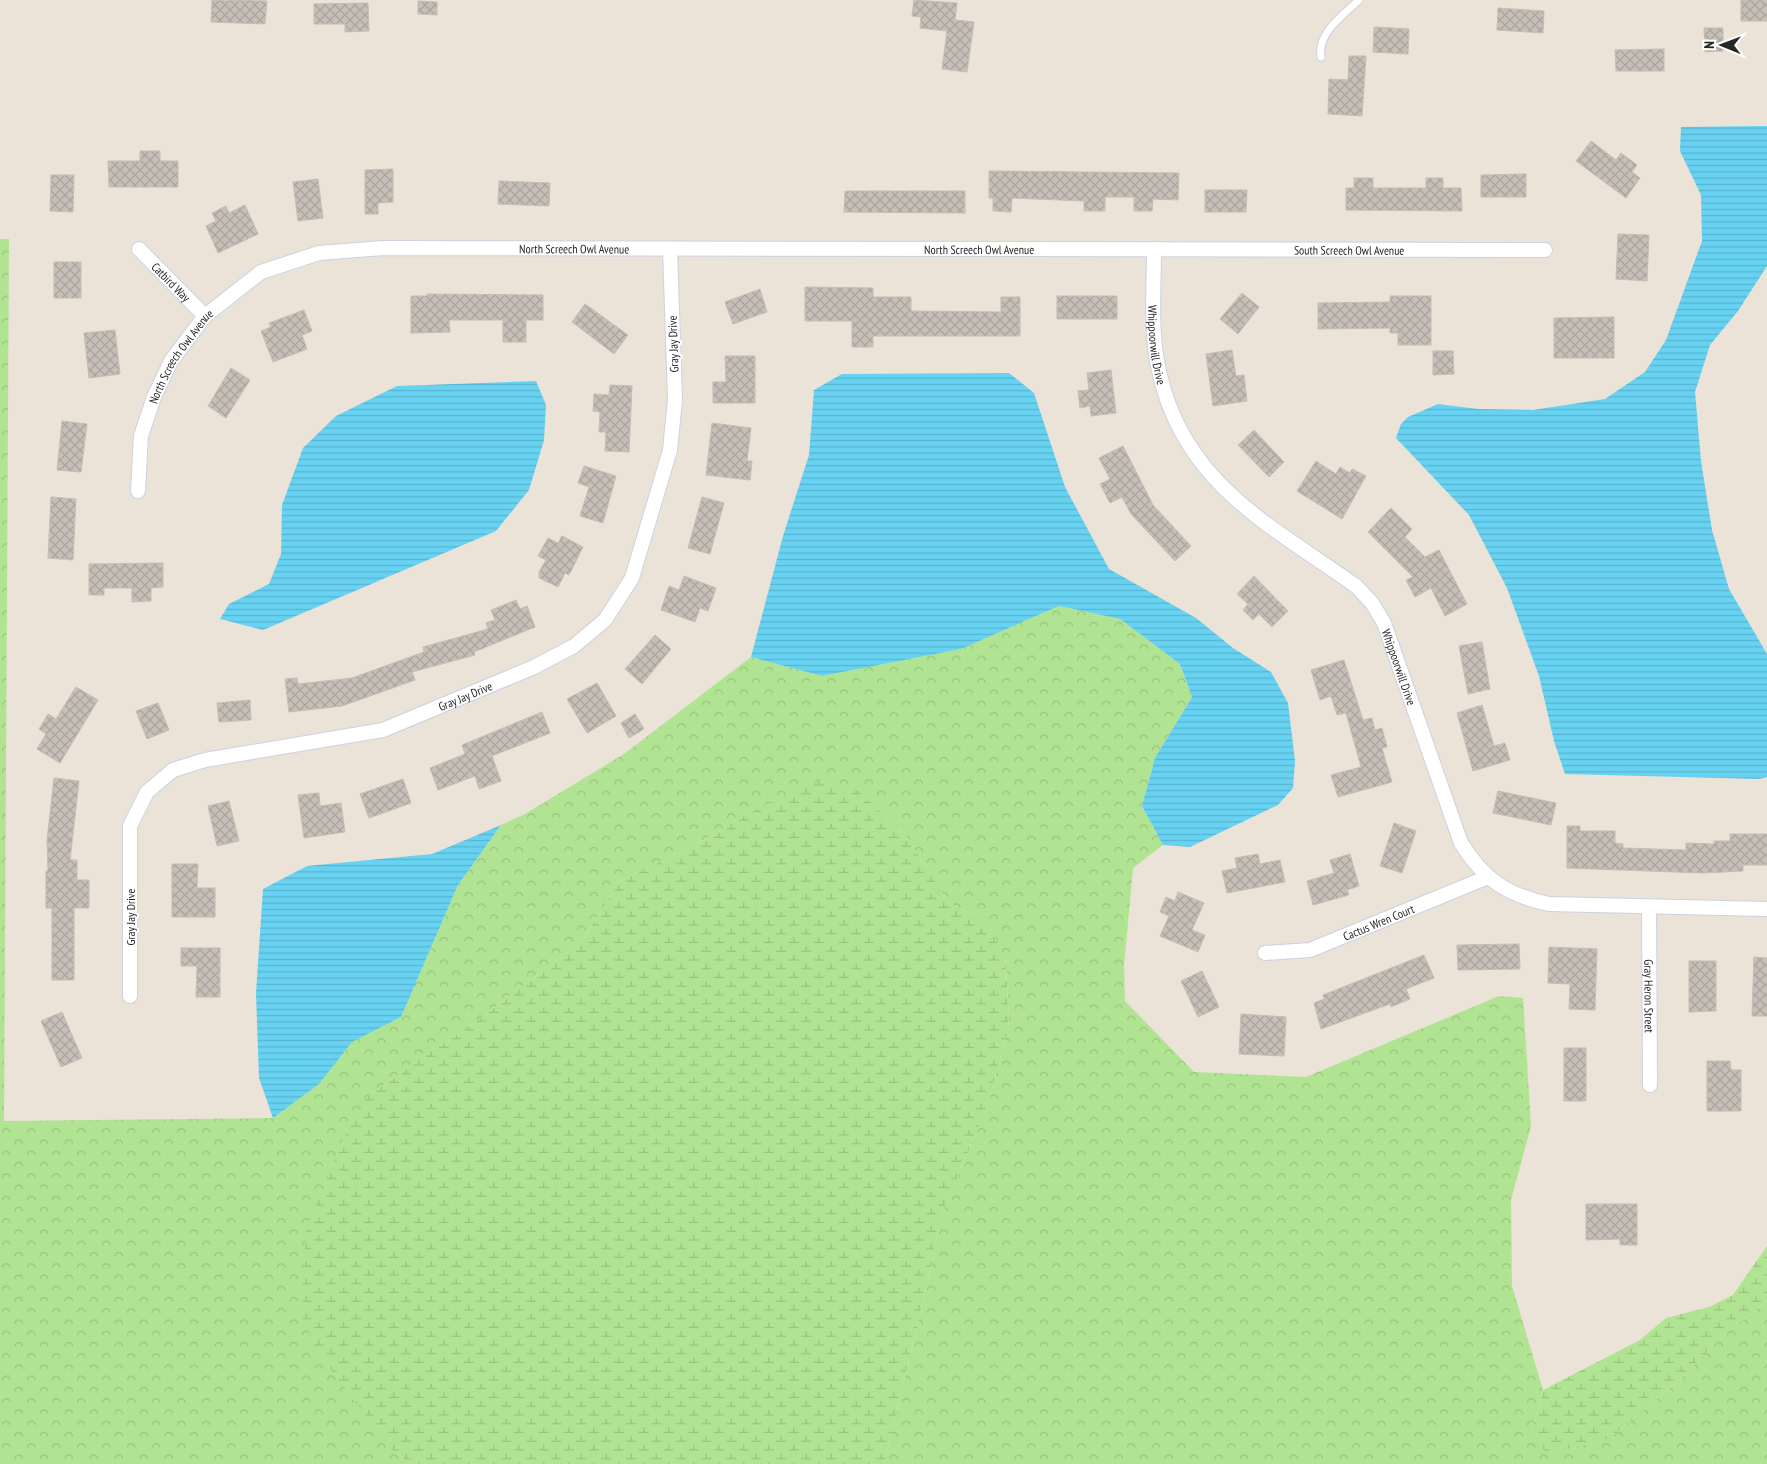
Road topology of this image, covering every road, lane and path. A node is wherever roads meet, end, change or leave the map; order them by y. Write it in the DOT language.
graph roads {
  1 [pos="1359,0"];
  2 [pos="1321,57"];
  3 [pos="138,249"];
  4 [pos="1154,249"];
  5 [pos="670,250"];
  6 [pos="1545,250"];
  7 [pos="205,316"];
  8 [pos="138,491"];
  9 [pos="1488,877"];
  10 [pos="1650,907"];
  11 [pos="1767,909"];
  12 [pos="1265,953"];
  13 [pos="130,996"];
  14 [pos="1650,1085"];
  1 -- 2 [label="lane"];
  3 -- 7 [label="street, Catbird Way"];
  4 -- 5 [label="street, North Screech Owl Avenue"];
  4 -- 6 [label="street, South Screech Owl Avenue"];
  4 -- 9 [label="street, Whippoorwill Drive"];
  5 -- 7 [label="street, North Screech Owl Avenue"];
  5 -- 13 [label="street, Gray Jay Drive"];
  7 -- 8 [label="street, North Screech Owl Avenue"];
  9 -- 10 [label="street, Whippoorwill Drive"];
  9 -- 12 [label="street, Cactus Wren Court"];
  10 -- 11 [label="street, Whippoorwill Drive"];
  10 -- 14 [label="street, Gray Heron Street"];
}
